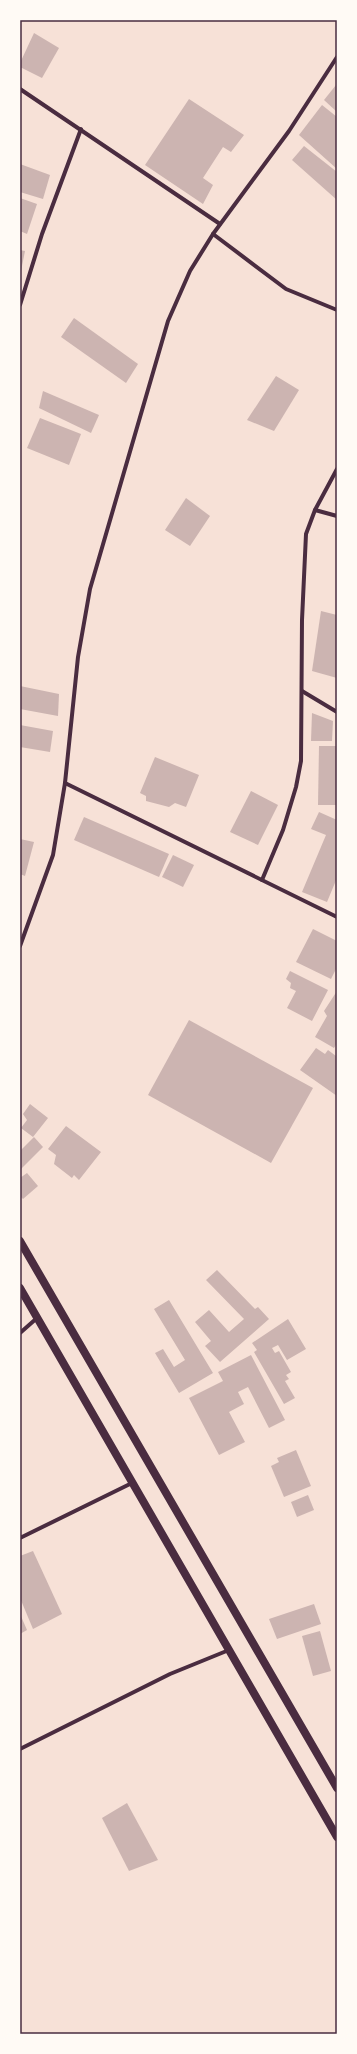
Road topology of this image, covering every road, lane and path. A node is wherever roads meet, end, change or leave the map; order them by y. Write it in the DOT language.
graph roads {
  1 [pos="337,57"];
  2 [pos="20,89"];
  3 [pos="81,129"];
  4 [pos="220,224"];
  5 [pos="213,234"];
  6 [pos="20,305"];
  7 [pos="337,310"];
  8 [pos="337,470"];
  9 [pos="315,510"];
  10 [pos="337,516"];
  11 [pos="302,691"];
  12 [pos="337,712"];
  13 [pos="65,783"];
  14 [pos="262,880"];
  15 [pos="337,917"];
  16 [pos="20,946"];
  17 [pos="20,1240"];
  18 [pos="20,1288"];
  19 [pos="37,1318"];
  20 [pos="20,1333"];
  21 [pos="133,1482"];
  22 [pos="20,1538"];
  23 [pos="230,1649"];
  24 [pos="20,1748"];
  25 [pos="337,1788"];
  26 [pos="337,1837"];
  1 -- 4 [label="street"];
  2 -- 3 [label="street"];
  3 -- 4 [label="street"];
  3 -- 6 [label="street"];
  4 -- 5 [label="street"];
  5 -- 7 [label="street"];
  5 -- 13 [label="street"];
  8 -- 9 [label="street"];
  9 -- 10 [label="street"];
  9 -- 11 [label="street"];
  11 -- 12 [label="street"];
  11 -- 14 [label="street"];
  13 -- 14 [label="street"];
  13 -- 16 [label="street"];
  14 -- 15 [label="street"];
  17 -- 25 [label="main road"];
  18 -- 19 [label="main road"];
  19 -- 20 [label="street"];
  19 -- 21 [label="main road"];
  21 -- 22 [label="street"];
  21 -- 23 [label="main road"];
  23 -- 24 [label="street"];
  23 -- 26 [label="main road"];
}
